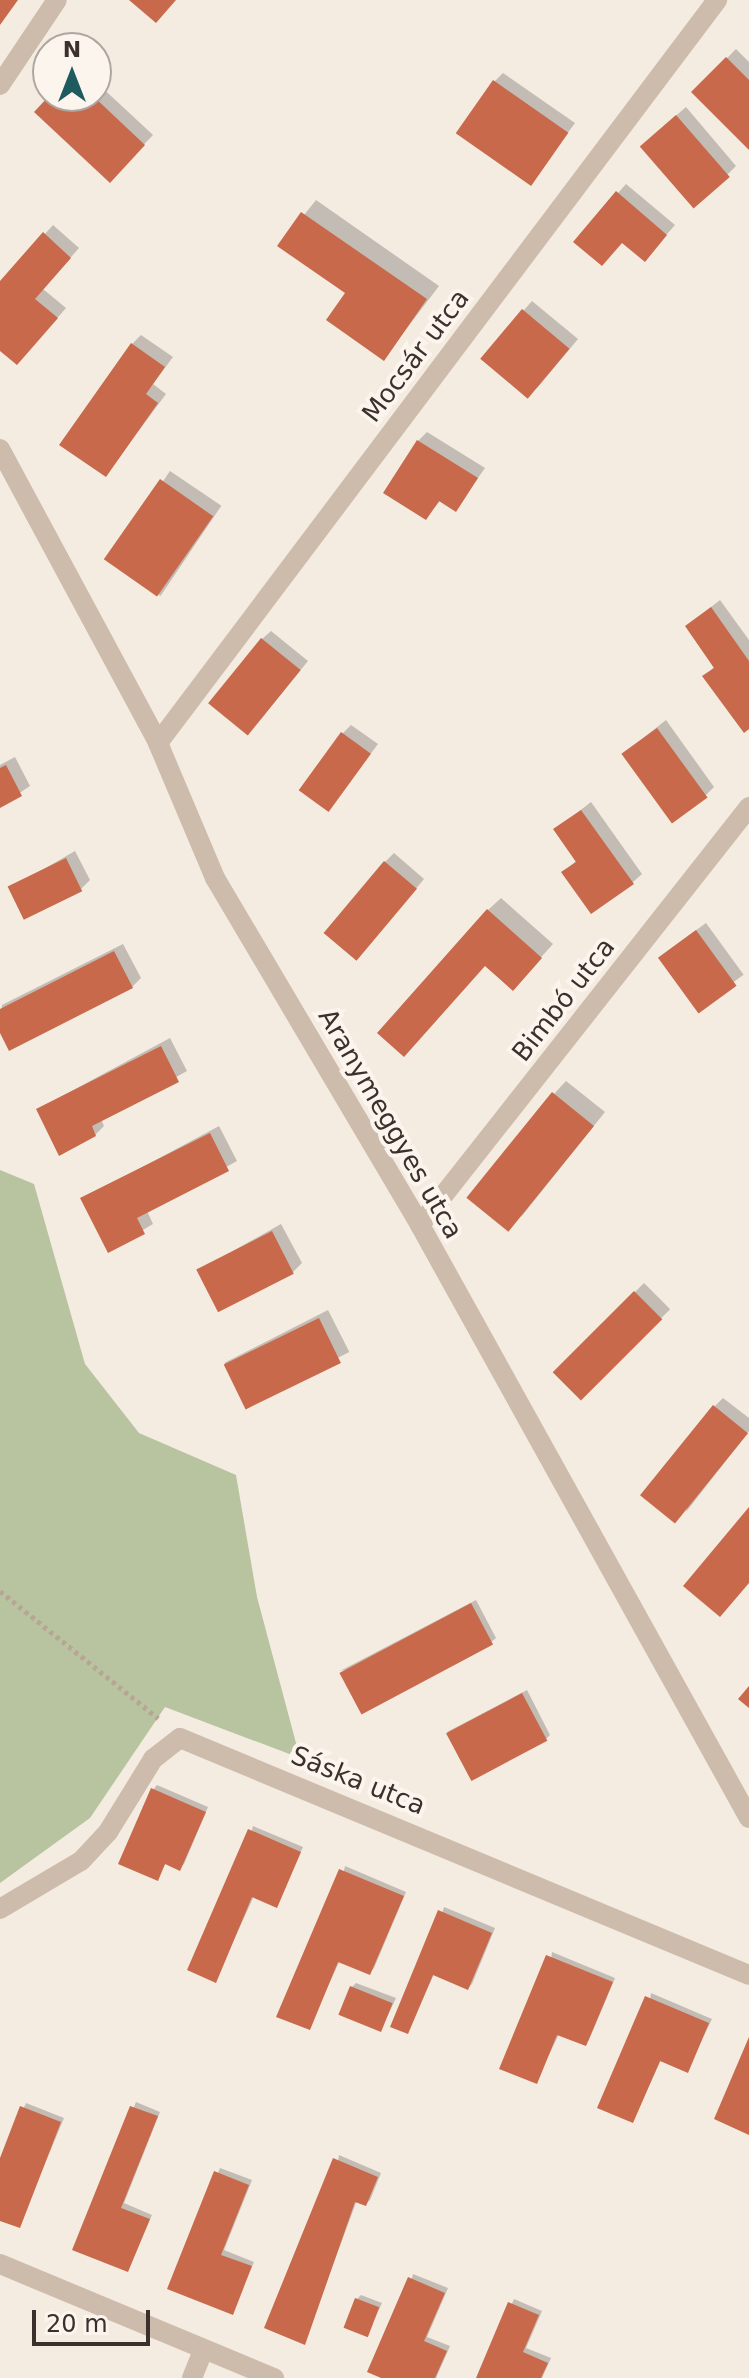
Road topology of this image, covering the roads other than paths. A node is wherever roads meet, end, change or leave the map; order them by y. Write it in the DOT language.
graph roads {
  1 [pos="57,0"];
  2 [pos="717,0"];
  3 [pos="0,85"];
  4 [pos="0,449"];
  5 [pos="158,743"];
  6 [pos="749,807"];
  7 [pos="420,1225"];
  8 [pos="749,1818"];
  9 [pos="0,1909"];
  10 [pos="749,1975"];
  11 [pos="0,2264"];
  12 [pos="204,2349"];
  13 [pos="192,2378"];
  14 [pos="274,2378"];
  1 -- 3 [label="street"];
  2 -- 5 [label="street, Mocsár utca"];
  4 -- 5 [label="street, Aranymeggyes utca"];
  5 -- 7 [label="street, Aranymeggyes utca"];
  6 -- 7 [label="street, Bimbó utca"];
  7 -- 8 [label="street, Aranymeggyes utca"];
  9 -- 10 [label="street, Sáska utca"];
  11 -- 12 [label="street"];
  12 -- 13 [label="street"];
  12 -- 14 [label="street"];
}
